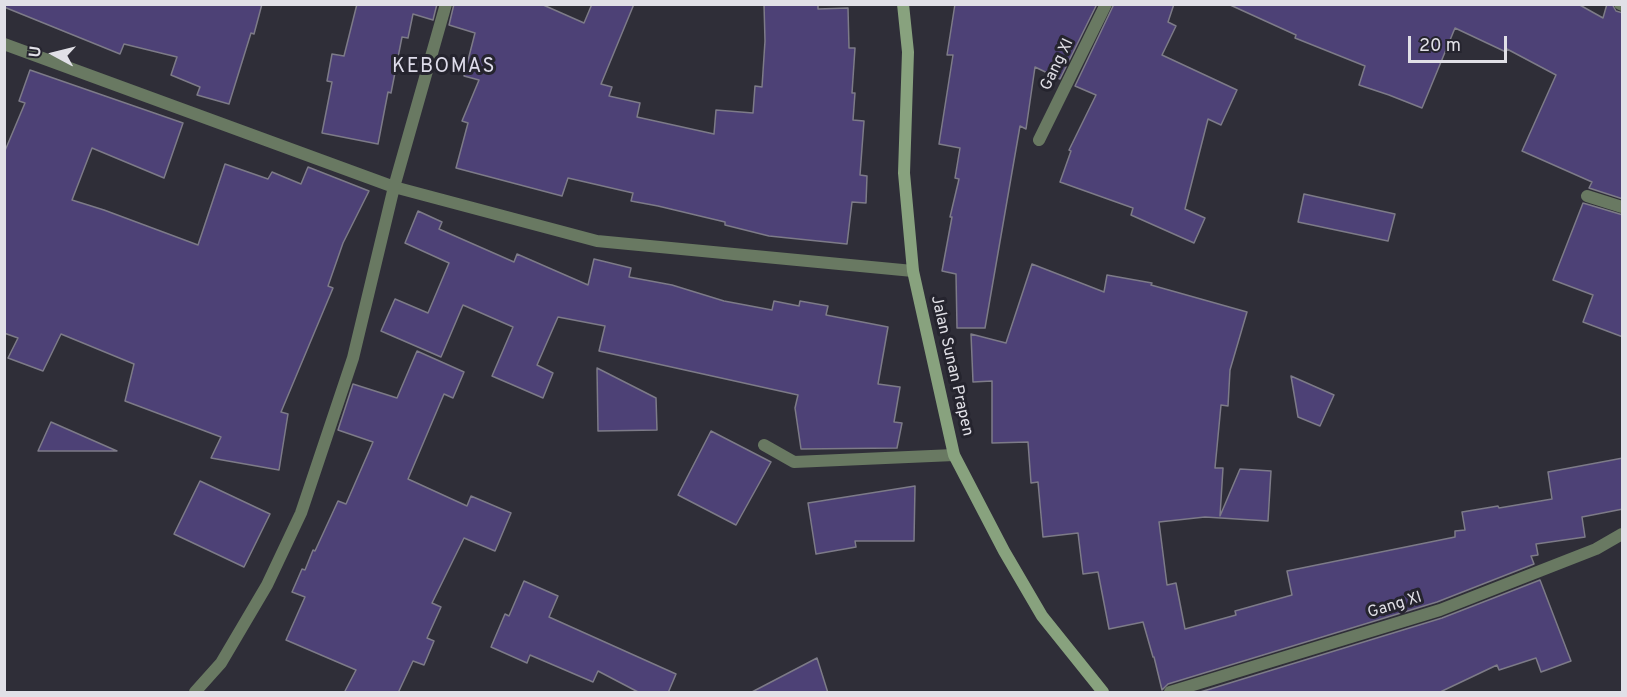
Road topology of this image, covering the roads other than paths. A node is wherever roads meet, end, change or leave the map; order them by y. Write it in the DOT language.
graph roads {
  1 [pos="446,4"];
  2 [pos="903,4"];
  3 [pos="1106,4"];
  4 [pos="4,44"];
  5 [pos="1039,140"];
  6 [pos="394,187"];
  7 [pos="1587,196"];
  8 [pos="1623,207"];
  9 [pos="913,271"];
  10 [pos="764,445"];
  11 [pos="954,455"];
  12 [pos="1623,534"];
  13 [pos="195,693"];
  14 [pos="1103,693"];
  15 [pos="1170,693"];
  1 -- 6 [label="street"];
  2 -- 9 [label="main road, Jalan Sunan Prapen"];
  3 -- 5 [label="street, Gang XI"];
  4 -- 6 [label="street"];
  6 -- 9 [label="street"];
  6 -- 13 [label="street"];
  7 -- 8 [label="street"];
  9 -- 11 [label="main road, Jalan Sunan Prapen"];
  10 -- 11 [label="street"];
  11 -- 14 [label="main road, Jalan Sunan Prapen"];
  12 -- 15 [label="street, Gang XI"];
}
